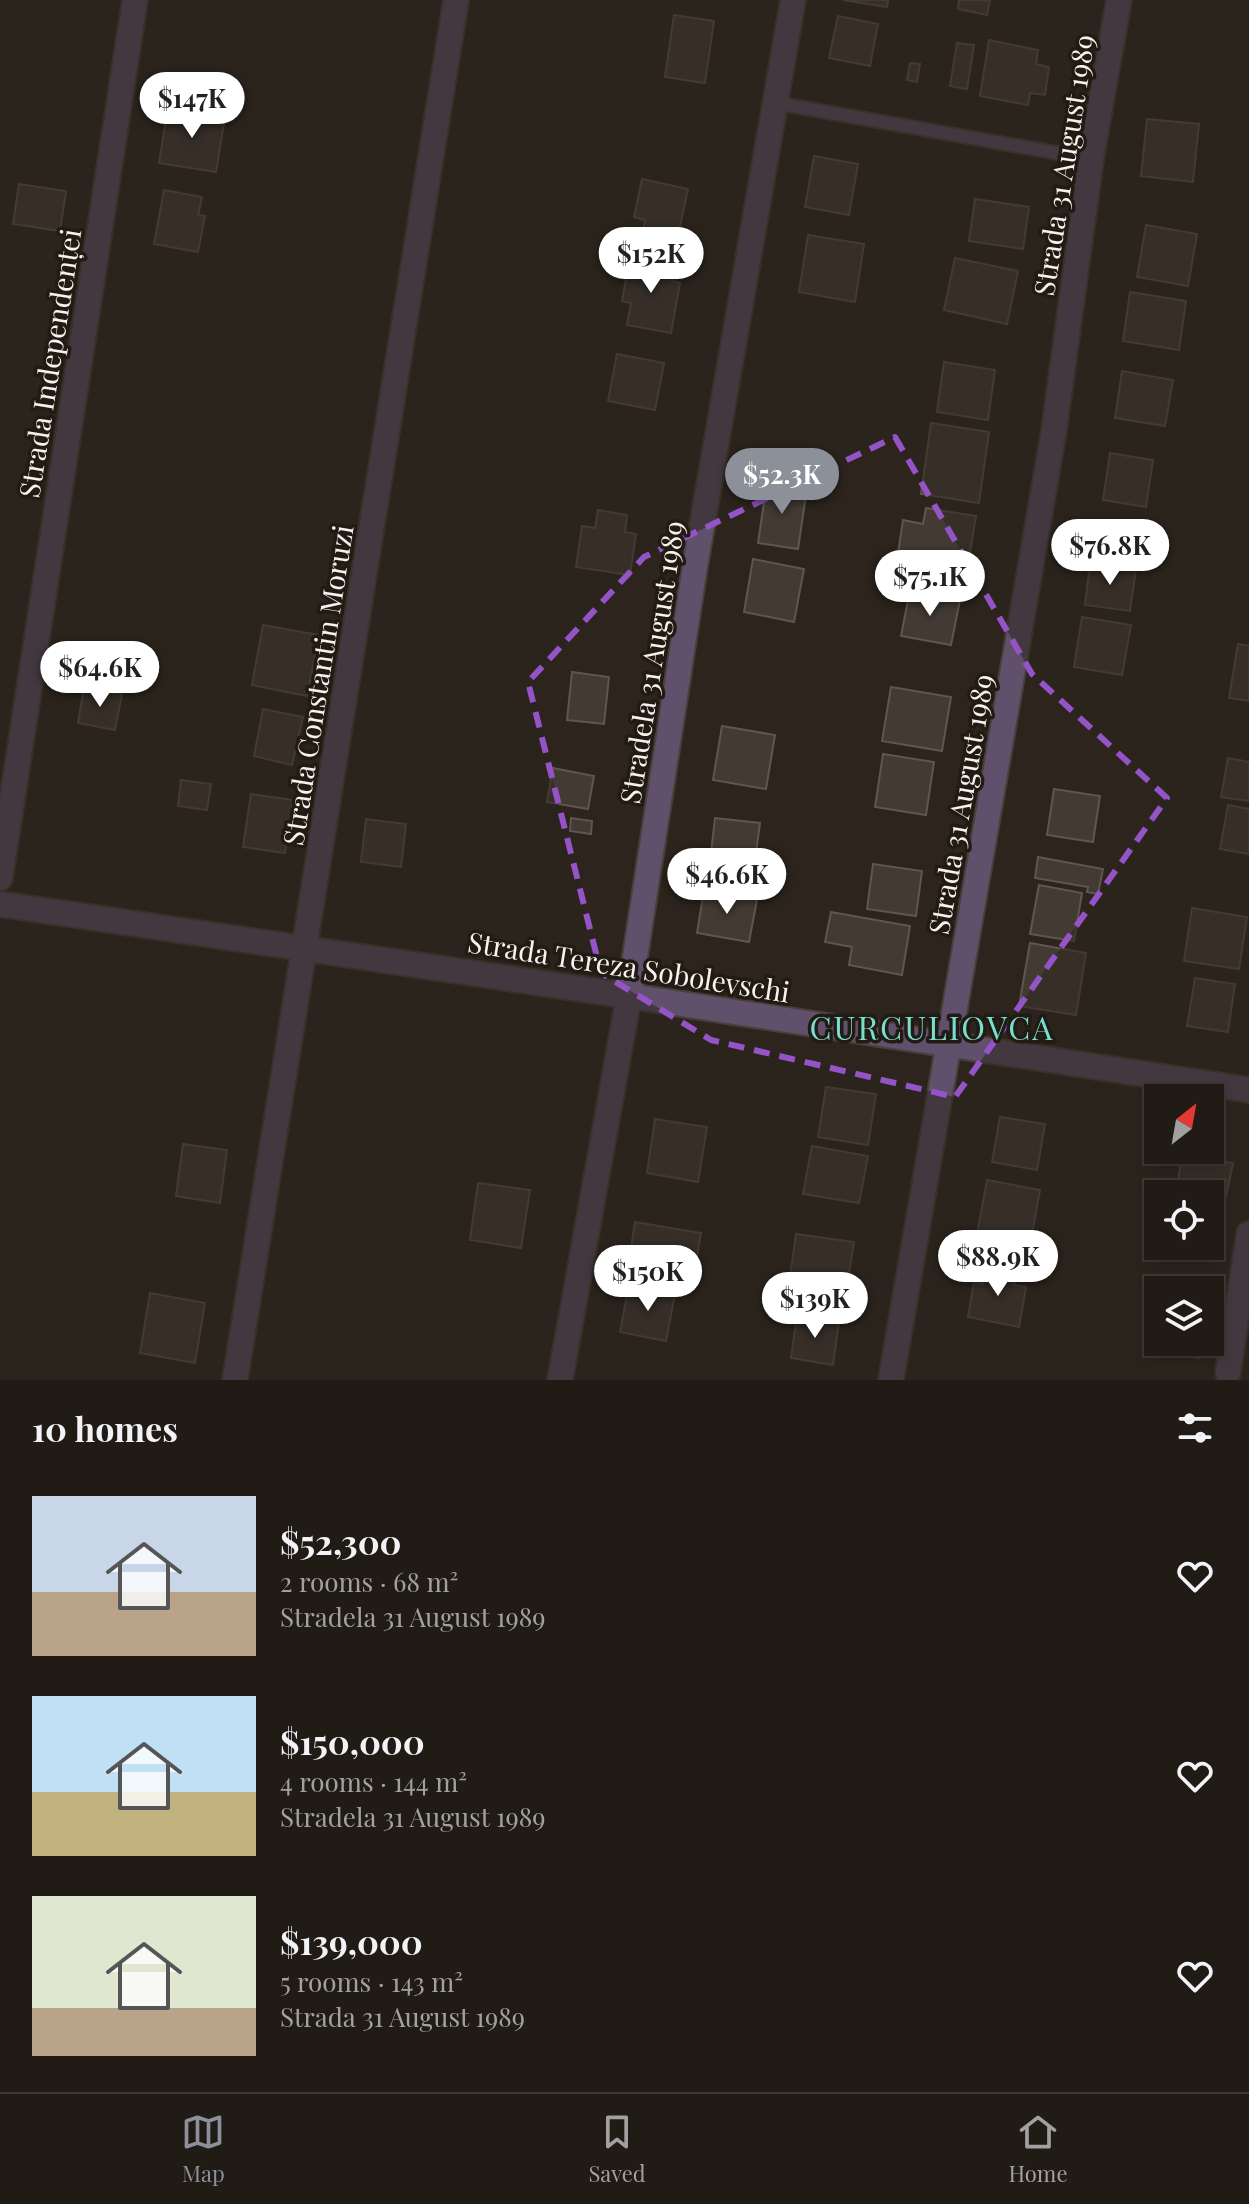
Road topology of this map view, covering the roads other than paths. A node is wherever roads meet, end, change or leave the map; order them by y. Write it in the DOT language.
graph roads {
  1 [pos="135,0"];
  2 [pos="456,0"];
  3 [pos="793,0"];
  4 [pos="1119,0"];
  5 [pos="776,103"];
  6 [pos="1091,159"];
  7 [pos="0,878"];
  8 [pos="0,904"];
  9 [pos="305,948"];
  10 [pos="629,996"];
  11 [pos="947,1045"];
  12 [pos="1249,1090"];
  13 [pos="1249,1234"];
  14 [pos="1228,1372"];
  15 [pos="235,1380"];
  16 [pos="560,1380"];
  17 [pos="891,1380"];
  1 -- 7 [label="street, Strada Independenței"];
  2 -- 9 [label="street, Strada Constantin Moruzi"];
  3 -- 5 [label="street, Stradela 31 August 1989"];
  4 -- 6 [label="street, Strada 31 August 1989"];
  5 -- 6 [label="lane"];
  5 -- 10 [label="street, Stradela 31 August 1989"];
  6 -- 11 [label="street, Strada 31 August 1989"];
  8 -- 9 [label="street, Strada Tereza Sobolevschi"];
  9 -- 10 [label="street, Strada Tereza Sobolevschi"];
  9 -- 15 [label="street, Strada Constantin Moruzi"];
  10 -- 11 [label="street, Strada Tereza Sobolevschi"];
  10 -- 16 [label="street, Stradela 31 August 1989"];
  11 -- 12 [label="street, Strada Tereza Sobolevschi"];
  11 -- 17 [label="street, Strada 31 August 1989"];
  13 -- 14 [label="street"];
}
